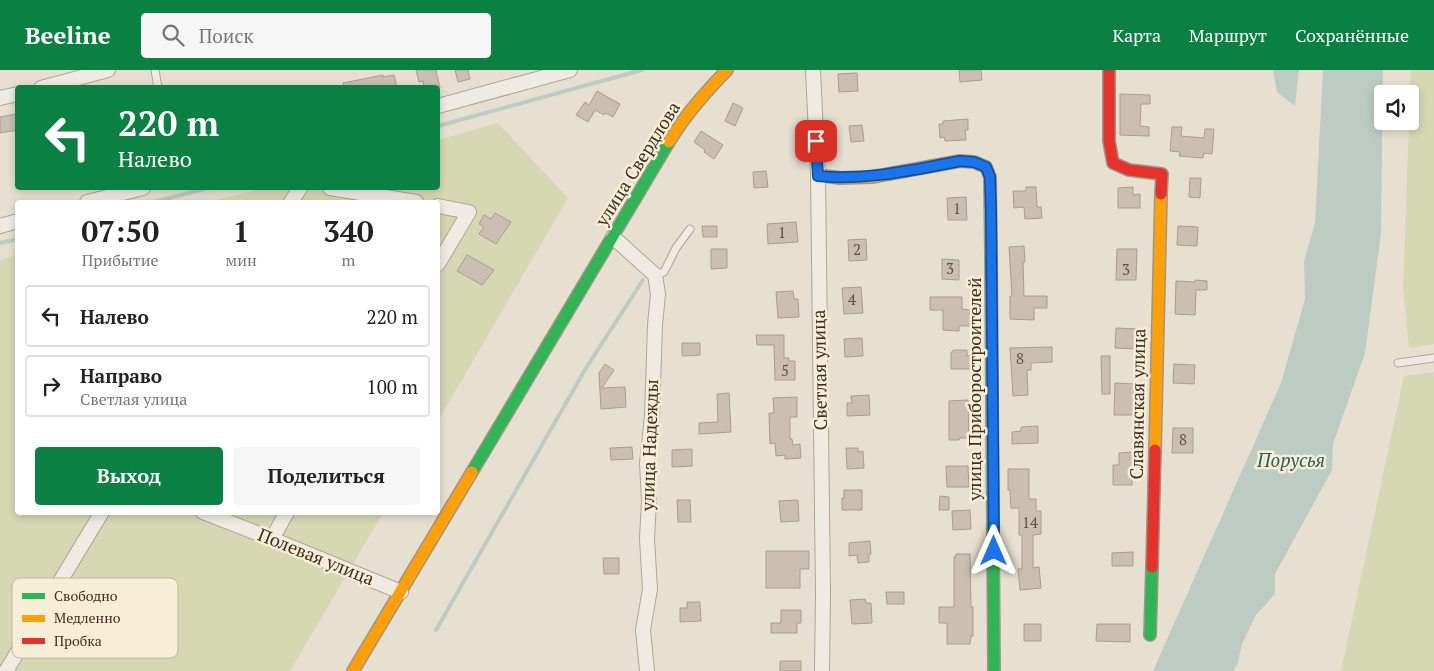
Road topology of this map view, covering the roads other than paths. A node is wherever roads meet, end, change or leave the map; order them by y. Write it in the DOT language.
graph roads {
  1 [pos="108,70"];
  2 [pos="155,70"];
  3 [pos="570,70"];
  4 [pos="726,70"];
  5 [pos="813,70"];
  6 [pos="1109,70"];
  7 [pos="52,85"];
  8 [pos="158,85"];
  9 [pos="15,95"];
  10 [pos="0,98"];
  11 [pos="440,105"];
  12 [pos="818,176"];
  13 [pos="135,190"];
  14 [pos="342,190"];
  15 [pos="95,200"];
  16 [pos="404,200"];
  17 [pos="440,206"];
  18 [pos="15,222"];
  19 [pos="0,226"];
  20 [pos="690,229"];
  21 [pos="613,237"];
  22 [pos="440,261"];
  23 [pos="655,275"];
  24 [pos="1434,358"];
  25 [pos="1398,363"];
  26 [pos="100,515"];
  27 [pos="211,515"];
  28 [pos="286,515"];
  29 [pos="272,539"];
  30 [pos="62,578"];
  31 [pos="401,592"];
  32 [pos="1150,635"];
  33 [pos="14,658"];
  34 [pos="6,671"];
  35 [pos="353,671"];
  36 [pos="647,671"];
  37 [pos="822,671"];
  38 [pos="994,671"];
  1 -- 7 [label="street"];
  2 -- 8 [label="lane"];
  3 -- 11 [label="street"];
  4 -- 21 [label="street, улица Свердлова"];
  5 -- 12 [label="street, Светлая улица"];
  6 -- 32 [label="street, Славянская улица"];
  9 -- 10 [label="street"];
  12 -- 37 [label="street, Светлая улица"];
  12 -- 38 [label="street, улица Приборостроителей"];
  13 -- 15 [label="street"];
  14 -- 16 [label="street"];
  17 -- 22 [label="street"];
  18 -- 19 [label="street"];
  20 -- 23 [label="lane"];
  21 -- 23 [label="street"];
  21 -- 31 [label="street, улица Свердлова"];
  23 -- 36 [label="street, улица Надежды"];
  24 -- 25 [label="lane"];
  26 -- 30 [label="street"];
  27 -- 29 [label="street, Полевая улица"];
  28 -- 29 [label="street"];
  29 -- 31 [label="street, Полевая улица"];
  31 -- 35 [label="street, улица Свердлова"];
  33 -- 34 [label="street"];
}
